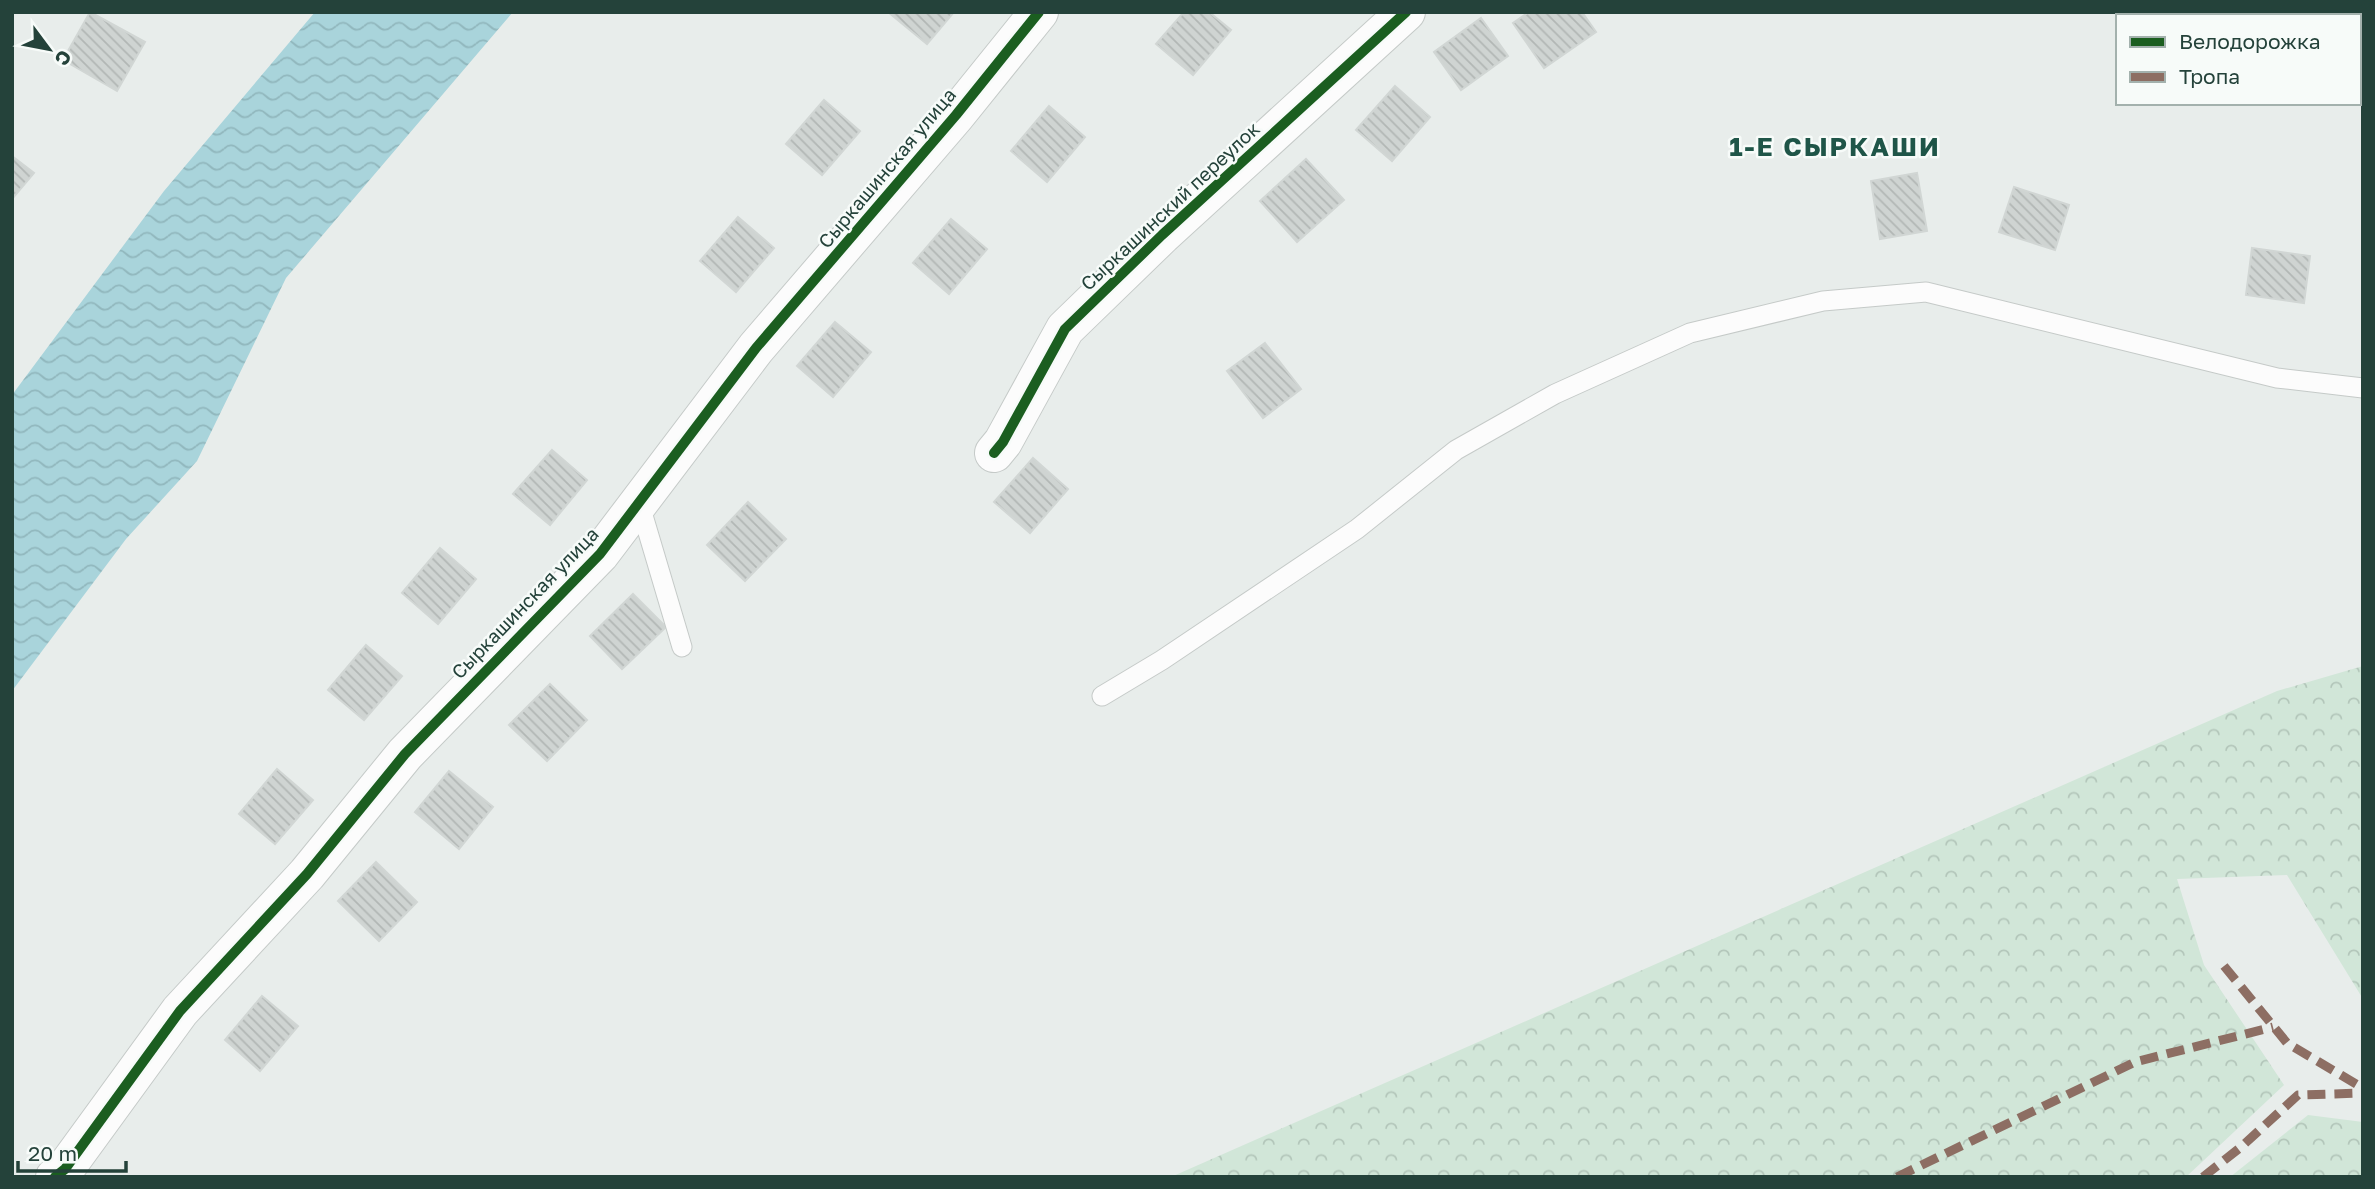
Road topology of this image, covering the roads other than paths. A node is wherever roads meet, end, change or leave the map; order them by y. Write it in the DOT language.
graph roads {
  1 [pos="1039,12"];
  2 [pos="1406,12"];
  3 [pos="2363,388"];
  4 [pos="994,453"];
  5 [pos="639,502"];
  6 [pos="682,647"];
  7 [pos="1102,695"];
  8 [pos="55,1177"];
  1 -- 5 [label="street, Сыркашинская улица"];
  2 -- 4 [label="street, Сыркашинский переулок"];
  3 -- 7 [label="lane"];
  5 -- 6 [label="lane"];
  5 -- 8 [label="street, Сыркашинская улица"];
}
